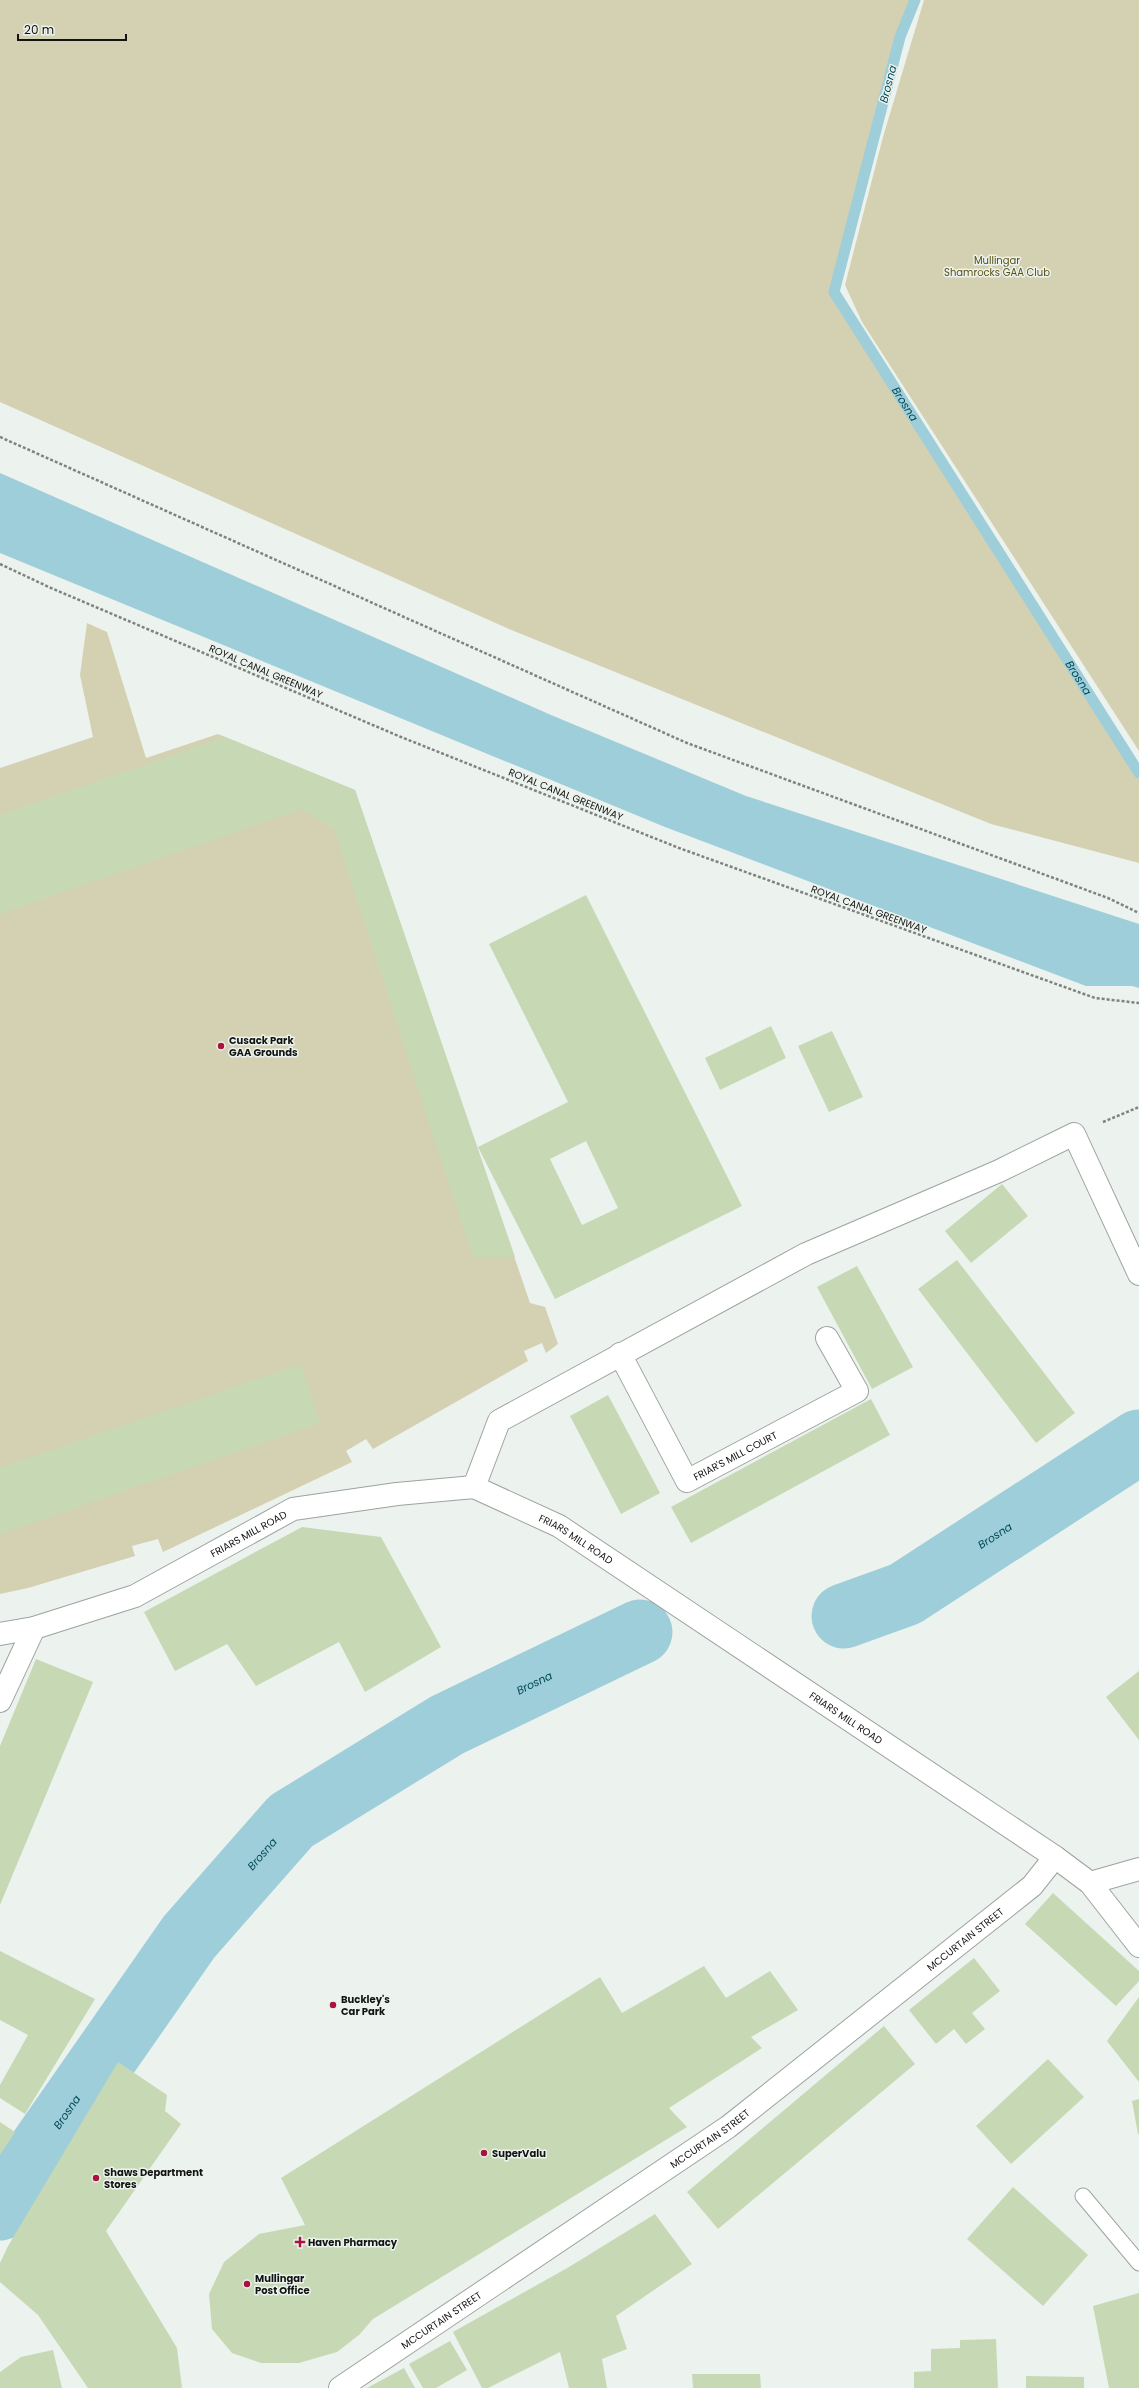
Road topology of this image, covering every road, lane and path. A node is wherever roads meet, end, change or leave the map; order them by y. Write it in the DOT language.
graph roads {
  1 [pos="0,437"];
  2 [pos="0,564"];
  3 [pos="1139,913"];
  4 [pos="1138,1002"];
  5 [pos="1139,1107"];
  6 [pos="1074,1134"];
  7 [pos="1139,1274"];
  8 [pos="827,1338"];
  9 [pos="620,1354"];
  10 [pos="474,1487"];
  11 [pos="34,1628"];
  12 [pos="0,1634"];
  13 [pos="0,1702"];
  14 [pos="1055,1857"];
  15 [pos="1139,1869"];
  16 [pos="1090,1883"];
  17 [pos="1139,1946"];
  18 [pos="1083,2196"];
  19 [pos="1139,2263"];
  20 [pos="340,2388"];
  1 -- 3 [label="path"];
  2 -- 4 [label="path, ROYAL CANAL GREENWAY"];
  5 -- 6 [label="path"];
  6 -- 7 [label="street"];
  6 -- 9 [label="street"];
  8 -- 9 [label="street, FRIAR'S MILL COURT"];
  9 -- 10 [label="street"];
  10 -- 11 [label="street, FRIARS MILL ROAD"];
  10 -- 14 [label="street, FRIARS MILL ROAD"];
  11 -- 12 [label="street, FRIARS MILL ROAD"];
  11 -- 13 [label="street"];
  14 -- 16 [label="street, FRIARS MILL ROAD"];
  14 -- 20 [label="street, MCCURTAIN STREET"];
  15 -- 16 [label="street"];
  16 -- 17 [label="street"];
  18 -- 19 [label="lane"];
}
